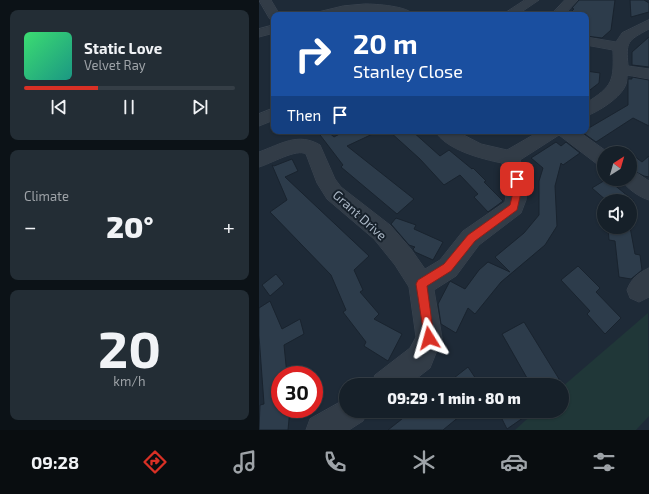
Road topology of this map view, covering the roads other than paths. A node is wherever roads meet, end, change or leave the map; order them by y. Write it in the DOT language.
graph roads {
  1 [pos="265,0"];
  2 [pos="533,0"];
  3 [pos="573,0"];
  4 [pos="408,2"];
  5 [pos="345,5"];
  6 [pos="395,11"];
  7 [pos="272,12"];
  8 [pos="330,12"];
  9 [pos="398,12"];
  10 [pos="513,12"];
  11 [pos="560,12"];
  12 [pos="649,24"];
  13 [pos="271,30"];
  14 [pos="259,33"];
  15 [pos="589,42"];
  16 [pos="619,47"];
  17 [pos="621,69"];
  18 [pos="649,74"];
  19 [pos="589,108"];
  20 [pos="271,115"];
  21 [pos="259,120"];
  22 [pos="448,134"];
  23 [pos="548,134"];
  24 [pos="570,134"];
  25 [pos="597,154"];
  26 [pos="509,158"];
  27 [pos="259,160"];
  28 [pos="637,183"];
  29 [pos="649,192"];
  30 [pos="421,284"];
  31 [pos="394,378"];
  32 [pos="341,418"];
  33 [pos="321,430"];
  1 -- 7 [label="street"];
  2 -- 10 [label="street"];
  3 -- 11 [label="street"];
  4 -- 6 [label="street"];
  5 -- 6 [label="street"];
  5 -- 8 [label="street"];
  6 -- 9 [label="street"];
  12 -- 16 [label="street"];
  13 -- 14 [label="street"];
  15 -- 16 [label="street"];
  16 -- 17 [label="street"];
  17 -- 18 [label="street"];
  17 -- 19 [label="street"];
  20 -- 21 [label="street"];
  22 -- 26 [label="street"];
  23 -- 26 [label="street"];
  24 -- 25 [label="street"];
  26 -- 30 [label="street"];
  27 -- 30 [label="street, Grant Drive"];
  28 -- 29 [label="street"];
  30 -- 31 [label="street"];
  32 -- 33 [label="street"];
}
